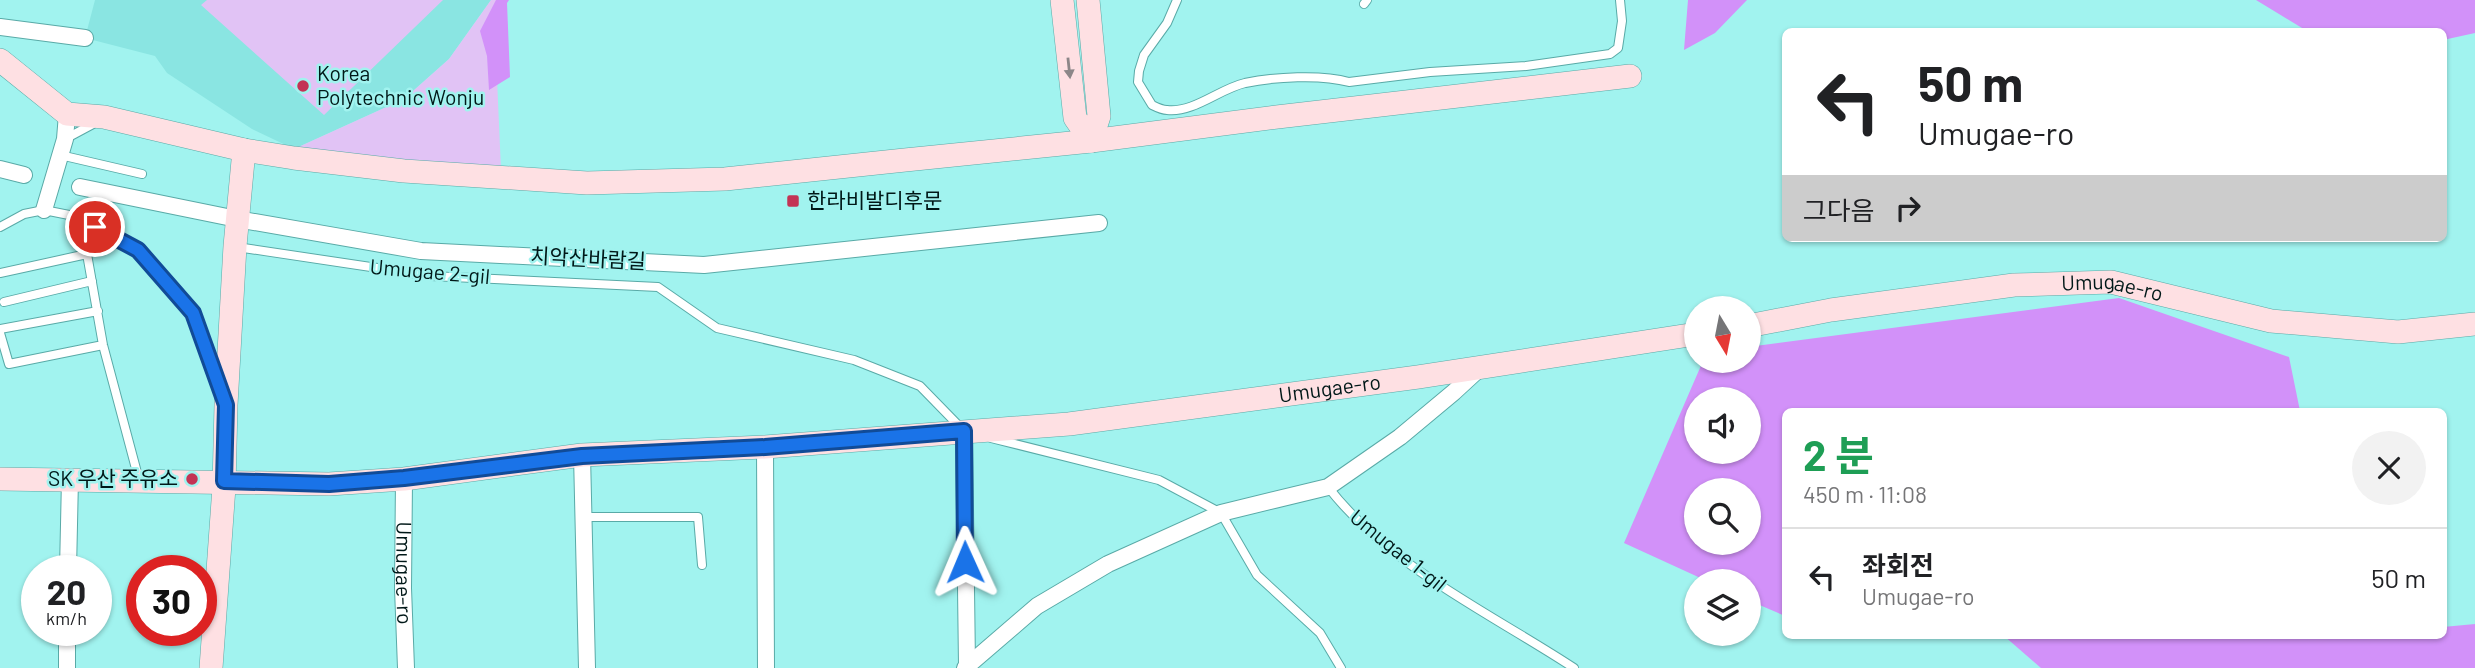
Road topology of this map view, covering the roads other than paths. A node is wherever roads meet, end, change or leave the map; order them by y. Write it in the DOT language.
graph roads {
  1 [pos="1062,0"];
  2 [pos="1088,0"];
  3 [pos="1177,0"];
  4 [pos="1620,0"];
  5 [pos="0,27"];
  6 [pos="85,38"];
  7 [pos="0,60"];
  8 [pos="1630,76"];
  9 [pos="67,114"];
  10 [pos="104,117"];
  11 [pos="1091,141"];
  12 [pos="63,147"];
  13 [pos="244,150"];
  14 [pos="0,169"];
  15 [pos="142,174"];
  16 [pos="24,175"];
  17 [pos="80,187"];
  18 [pos="44,211"];
  19 [pos="237,219"];
  20 [pos="1099,223"];
  21 [pos="0,227"];
  22 [pos="234,246"];
  23 [pos="0,273"];
  24 [pos="92,281"];
  25 [pos="4,302"];
  26 [pos="98,311"];
  27 [pos="1761,323"];
  28 [pos="2475,324"];
  29 [pos="0,333"];
  30 [pos="1684,336"];
  31 [pos="103,345"];
  32 [pos="1479,369"];
  33 [pos="226,405"];
  34 [pos="964,431"];
  35 [pos="765,447"];
  36 [pos="582,456"];
  37 [pos="404,478"];
  38 [pos="0,479"];
  39 [pos="69,479"];
  40 [pos="139,480"];
  41 [pos="224,481"];
  42 [pos="1328,487"];
  43 [pos="1222,513"];
  44 [pos="583,517"];
  45 [pos="68,555"];
  46 [pos="702,565"];
  47 [pos="67,646"];
  48 [pos="1569,666"];
  49 [pos="966,667"];
  50 [pos="67,668"];
  51 [pos="211,668"];
  52 [pos="406,668"];
  53 [pos="587,668"];
  54 [pos="766,668"];
  55 [pos="1341,668"];
  1 -- 11 [label="street, one-way"];
  2 -- 11 [label="street"];
  3 -- 4 [label="lane"];
  5 -- 6 [label="street"];
  7 -- 9 [label="street"];
  8 -- 11 [label="street"];
  9 -- 10 [label="street"];
  9 -- 12 [label="street"];
  10 -- 12 [label="lane"];
  10 -- 13 [label="street"];
  11 -- 13 [label="street"];
  12 -- 15 [label="lane"];
  12 -- 18 [label="street"];
  13 -- 19 [label="street"];
  14 -- 16 [label="street"];
  17 -- 19 [label="street, 치악산바람길"];
  18 -- 21 [label="lane"];
  18 -- 33 [label="lane"];
  19 -- 20 [label="street, 치악산바람길"];
  19 -- 22 [label="street"];
  22 -- 33 [label="street"];
  22 -- 34 [label="lane, Umugae 2-gil"];
  23 -- 24 [label="lane"];
  24 -- 25 [label="lane"];
  24 -- 26 [label="lane"];
  26 -- 29 [label="lane"];
  26 -- 31 [label="lane"];
  27 -- 28 [label="street, Umugae-ro"];
  29 -- 31 [label="lane"];
  30 -- 32 [label="street, Umugae-ro"];
  31 -- 40 [label="lane"];
  32 -- 34 [label="street, Umugae-ro"];
  32 -- 42 [label="street"];
  33 -- 41 [label="street"];
  34 -- 35 [label="street, Umugae-ro"];
  34 -- 43 [label="lane"];
  34 -- 49 [label="street"];
  35 -- 36 [label="street, Umugae-ro"];
  35 -- 54 [label="street"];
  36 -- 37 [label="street, Umugae-ro"];
  36 -- 44 [label="street"];
  37 -- 41 [label="street, Umugae-ro"];
  37 -- 52 [label="street, Umugae-ro"];
  38 -- 39 [label="street, Umugae-ro"];
  39 -- 40 [label="street, Umugae-ro"];
  39 -- 45 [label="street"];
  40 -- 41 [label="street, Umugae-ro"];
  41 -- 51 [label="street"];
  42 -- 43 [label="street"];
  42 -- 48 [label="lane, Umugae 1-gil"];
  43 -- 49 [label="street"];
  43 -- 55 [label="lane"];
  44 -- 46 [label="lane"];
  44 -- 53 [label="street"];
  47 -- 50 [label="street"];
}
